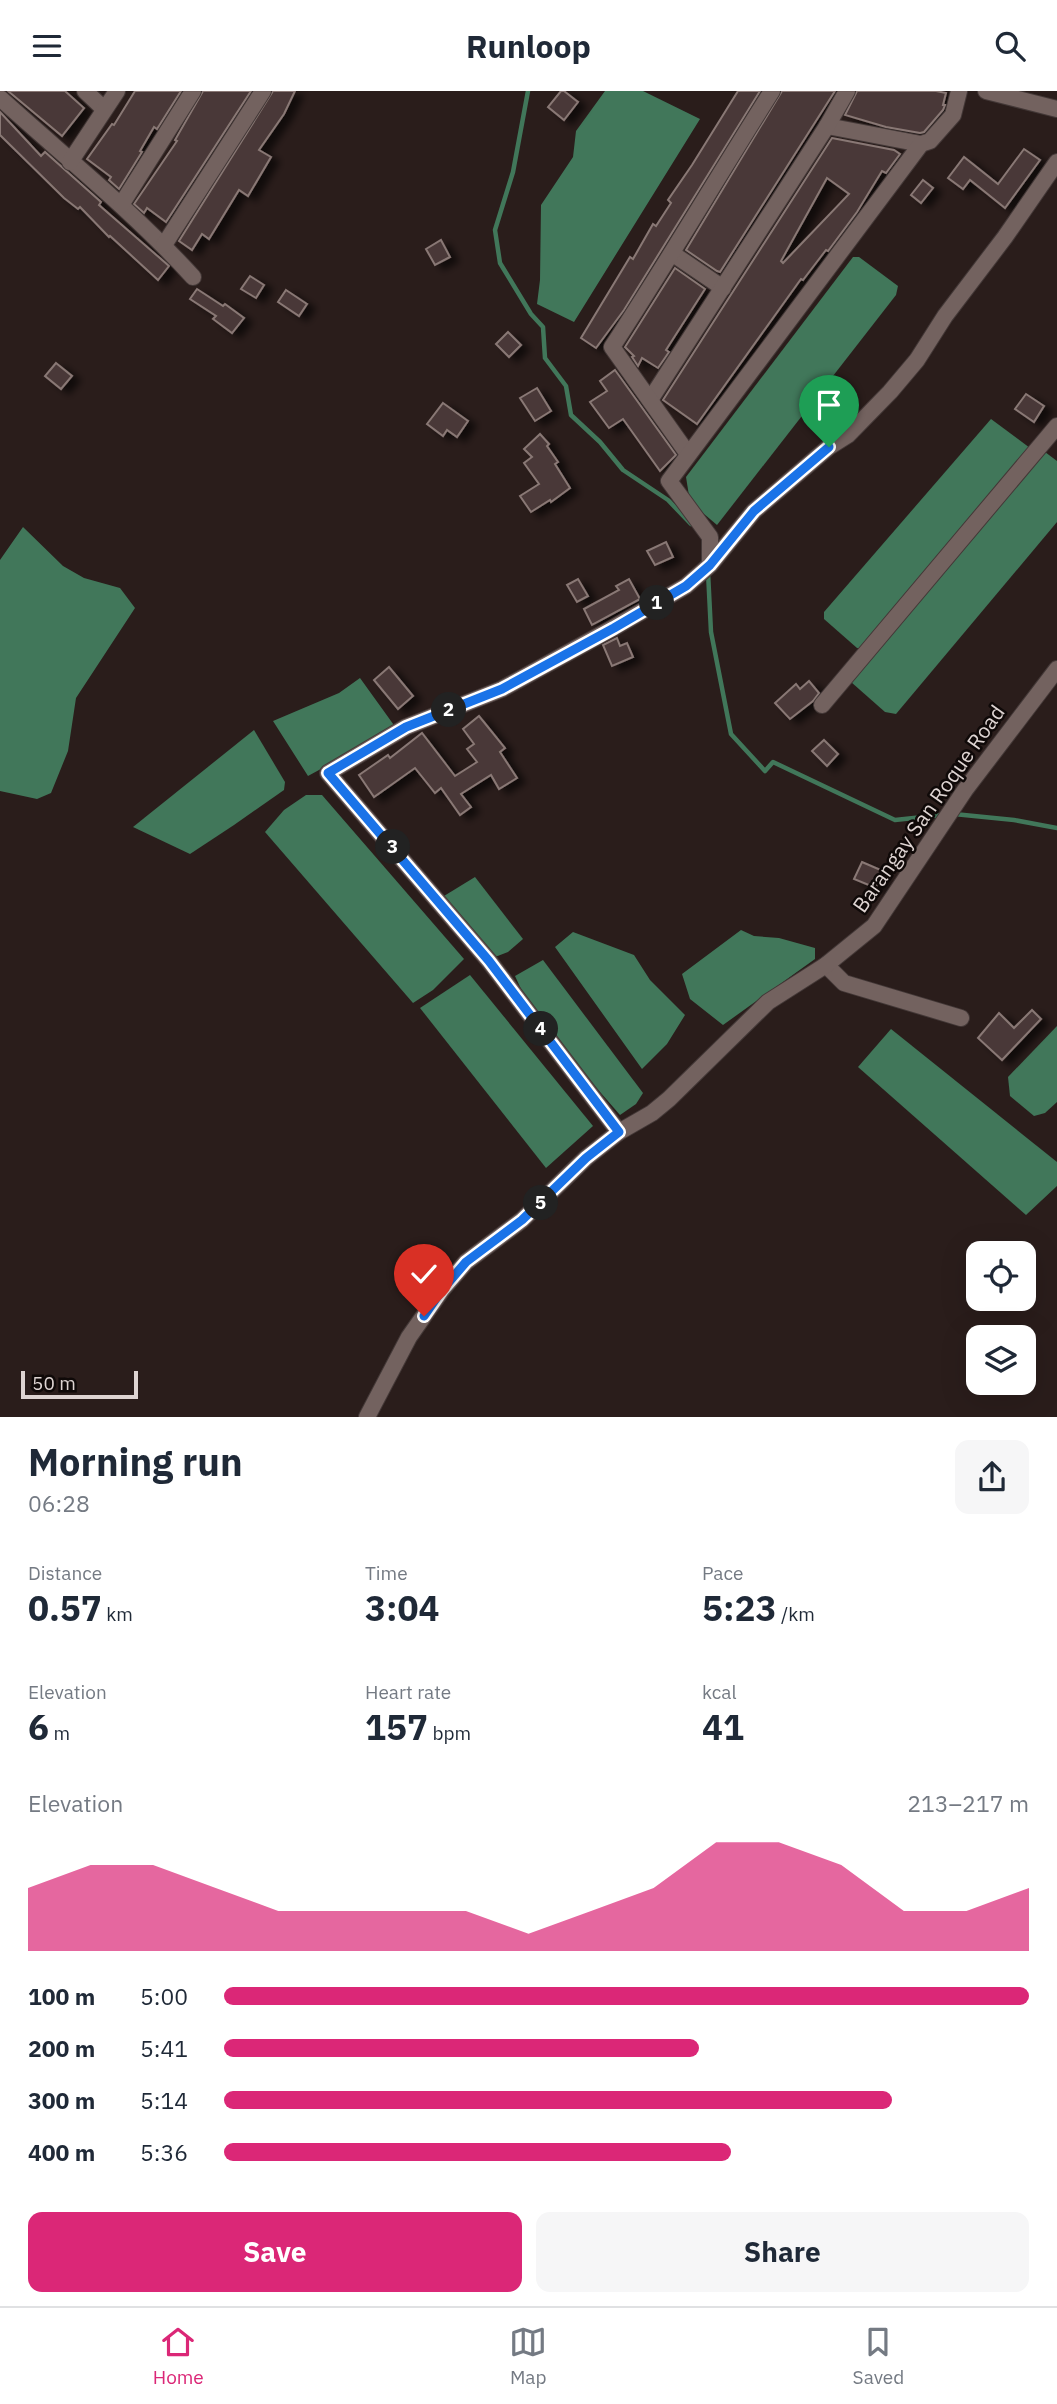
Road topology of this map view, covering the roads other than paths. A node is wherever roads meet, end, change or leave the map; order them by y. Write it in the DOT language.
graph roads {
  1 [pos="85,91"];
  2 [pos="117,91"];
  3 [pos="192,91"];
  4 [pos="263,91"];
  5 [pos="772,91"];
  6 [pos="846,91"];
  7 [pos="959,91"];
  8 [pos="986,91"];
  9 [pos="1029,96"];
  10 [pos="0,98"];
  11 [pos="104,109"];
  12 [pos="1057,109"];
  13 [pos="827,126"];
  14 [pos="921,144"];
  15 [pos="70,162"];
  16 [pos="1057,162"];
  17 [pos="121,205"];
  18 [pos="164,245"];
  19 [pos="673,254"];
  20 [pos="193,277"];
  21 [pos="723,288"];
  22 [pos="650,400"];
  23 [pos="1057,426"];
  24 [pos="688,454"];
  25 [pos="710,563"];
  26 [pos="1057,669"];
  27 [pos="822,705"];
  28 [pos="826,965"];
  29 [pos="961,1018"];
  30 [pos="619,1132"];
  31 [pos="367,1417"];
  1 -- 11 [label="street"];
  2 -- 11 [label="street"];
  3 -- 17 [label="street"];
  4 -- 18 [label="street"];
  5 -- 19 [label="street"];
  6 -- 13 [label="street"];
  7 -- 14 [label="street"];
  8 -- 9 [label="street"];
  9 -- 12 [label="street"];
  10 -- 15 [label="street"];
  11 -- 15 [label="street"];
  13 -- 14 [label="street"];
  13 -- 21 [label="street"];
  14 -- 24 [label="street"];
  15 -- 17 [label="street"];
  16 -- 25 [label="street"];
  17 -- 18 [label="street"];
  18 -- 20 [label="street"];
  19 -- 21 [label="street"];
  19 -- 22 [label="street"];
  21 -- 22 [label="street"];
  22 -- 24 [label="street"];
  23 -- 27 [label="street"];
  24 -- 25 [label="street"];
  25 -- 30 [label="street"];
  26 -- 28 [label="street, Barangay San Roque Road"];
  28 -- 29 [label="street"];
  28 -- 30 [label="street, Barangay San Roque Road"];
  30 -- 31 [label="street, Barangay San Roque Road"];
}
